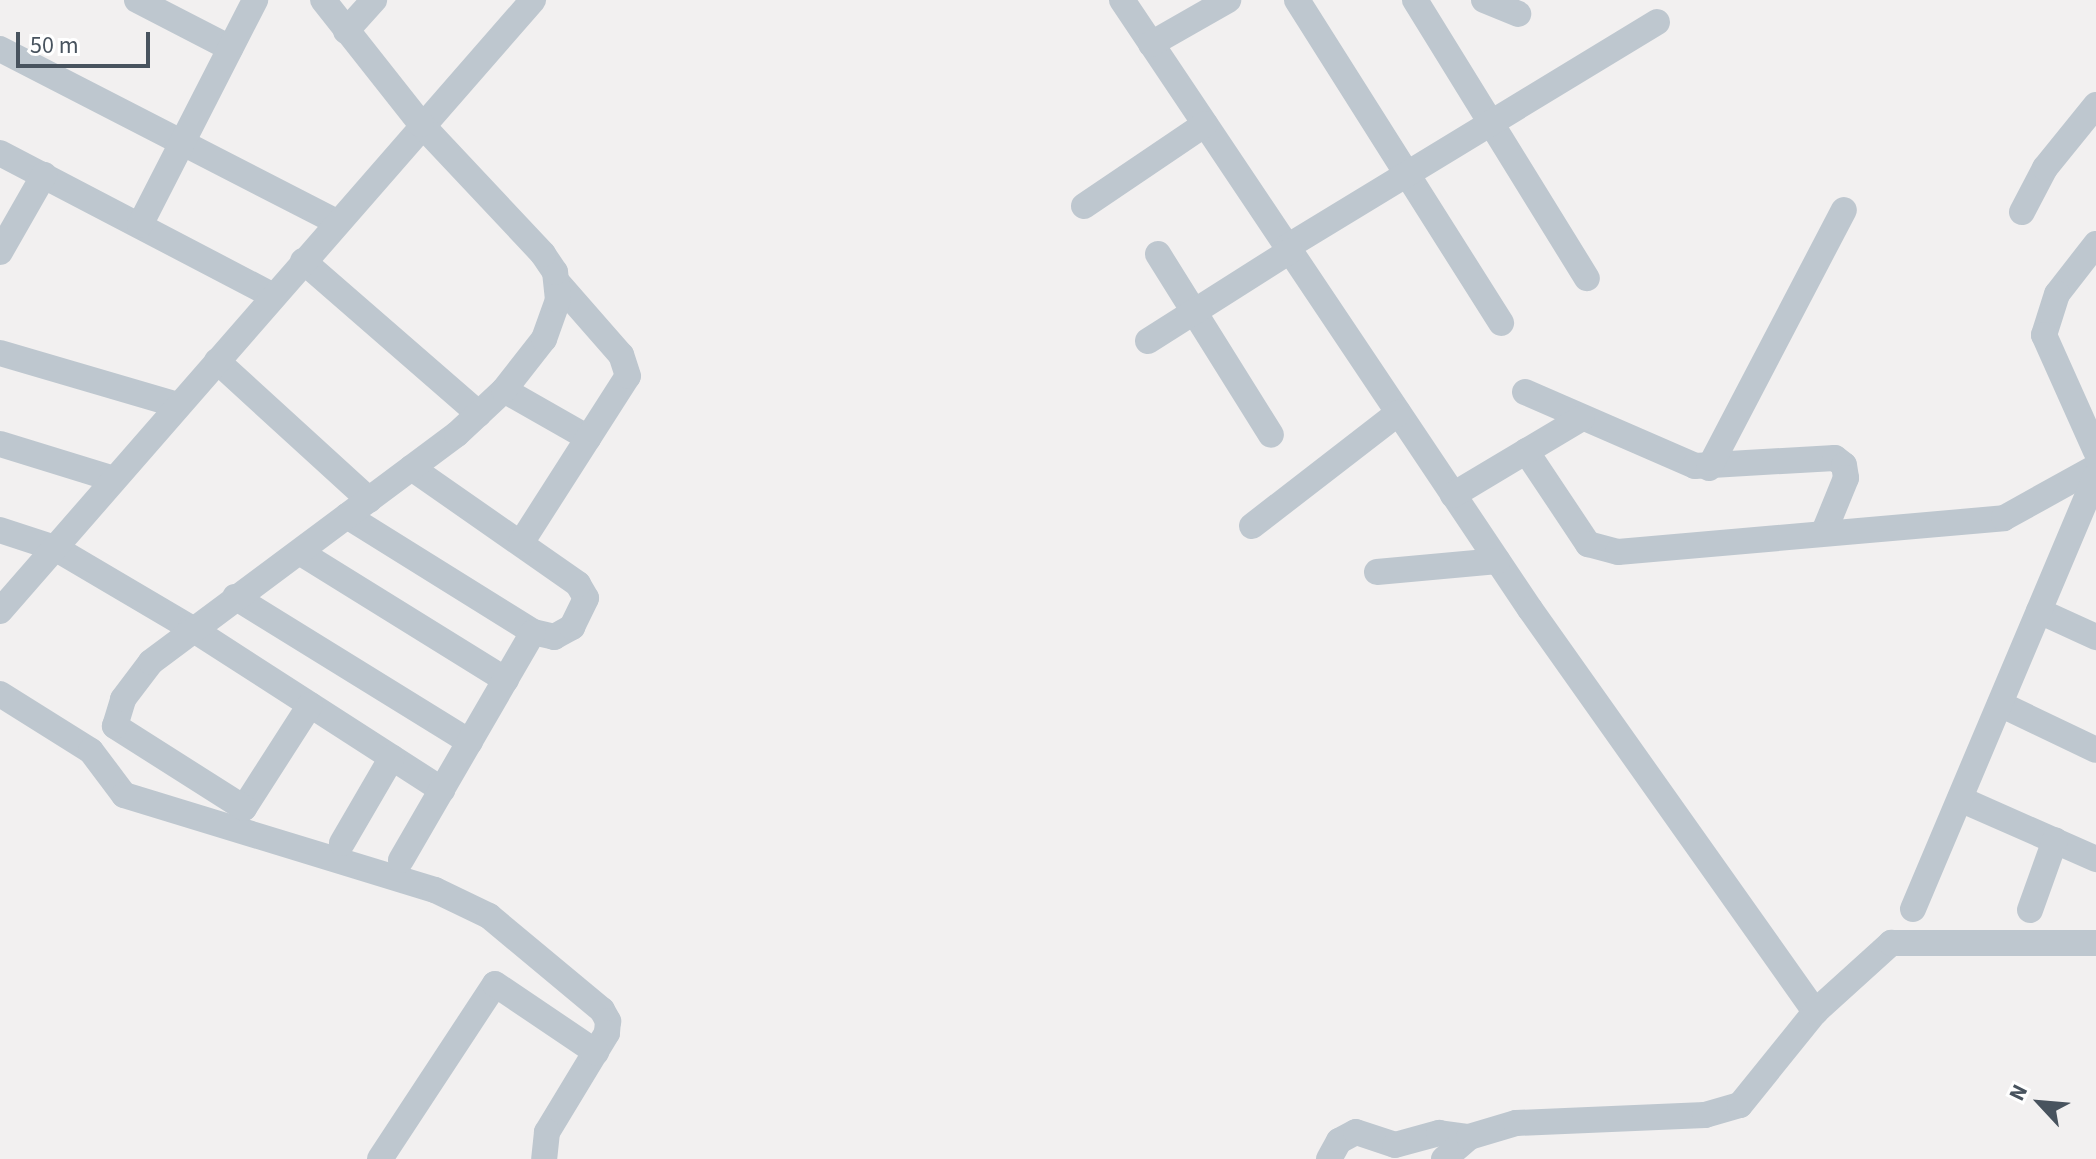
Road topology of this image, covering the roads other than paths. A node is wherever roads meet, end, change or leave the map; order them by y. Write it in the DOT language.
graph roads {
  1 [pos="137,0"];
  2 [pos="255,0"];
  3 [pos="323,0"];
  4 [pos="374,0"];
  5 [pos="533,0"];
  6 [pos="1122,0"];
  7 [pos="1228,0"];
  8 [pos="1297,0"];
  9 [pos="1415,0"];
  10 [pos="1484,0"];
  11 [pos="1518,14"];
  12 [pos="1657,22"];
  13 [pos="346,31"];
  14 [pos="1151,44"];
  15 [pos="230,48"];
  16 [pos="0,49"];
  17 [pos="2096,105"];
  18 [pos="1494,121"];
  19 [pos="421,124"];
  20 [pos="1205,124"];
  21 [pos="181,144"];
  22 [pos="0,153"];
  23 [pos="1408,174"];
  24 [pos="44,175"];
  25 [pos="1084,206"];
  26 [pos="1844,210"];
  27 [pos="2022,212"];
  28 [pos="337,222"];
  29 [pos="140,225"];
  30 [pos="2096,244"];
  31 [pos="1288,249"];
  32 [pos="0,252"];
  33 [pos="1158,254"];
  34 [pos="303,261"];
  35 [pos="1587,278"];
  36 [pos="558,283"];
  37 [pos="273,296"];
  38 [pos="1194,311"];
  39 [pos="1501,323"];
  40 [pos="1148,341"];
  41 [pos="0,353"];
  42 [pos="217,361"];
  43 [pos="504,390"];
  44 [pos="1525,392"];
  45 [pos="178,405"];
  46 [pos="1398,413"];
  47 [pos="479,414"];
  48 [pos="1582,418"];
  49 [pos="1271,435"];
  50 [pos="588,438"];
  51 [pos="0,444"];
  52 [pos="1526,451"];
  53 [pos="2096,451"];
  54 [pos="2096,467"];
  55 [pos="412,468"];
  56 [pos="1709,468"];
  57 [pos="2096,476"];
  58 [pos="114,479"];
  59 [pos="1453,495"];
  60 [pos="369,500"];
  61 [pos="347,516"];
  62 [pos="1252,526"];
  63 [pos="0,530"];
  64 [pos="1824,532"];
  65 [pos="521,543"];
  66 [pos="55,548"];
  67 [pos="301,553"];
  68 [pos="1497,561"];
  69 [pos="1377,572"];
  70 [pos="235,597"];
  71 [pos="0,611"];
  72 [pos="2039,611"];
  73 [pos="191,628"];
  74 [pos="533,632"];
  75 [pos="2096,637"];
  76 [pos="506,680"];
  77 [pos="0,694"];
  78 [pos="2000,704"];
  79 [pos="310,705"];
  80 [pos="470,742"];
  81 [pos="2096,750"];
  82 [pos="392,757"];
  83 [pos="442,790"];
  84 [pos="1960,799"];
  85 [pos="2055,840"];
  86 [pos="342,843"];
  87 [pos="2096,859"];
  88 [pos="401,860"];
  89 [pos="1913,909"];
  90 [pos="2030,910"];
  91 [pos="2096,943"];
  92 [pos="1815,1012"];
  93 [pos="596,1052"];
  94 [pos="1469,1137"];
  95 [pos="380,1159"];
  96 [pos="544,1159"];
  97 [pos="1329,1159"];
  98 [pos="1444,1159"];
  1 -- 15 [label="street"];
  2 -- 15 [label="street"];
  3 -- 13 [label="street"];
  4 -- 13 [label="street"];
  5 -- 19 [label="street"];
  6 -- 14 [label="street"];
  7 -- 14 [label="street"];
  8 -- 23 [label="street"];
  9 -- 18 [label="street"];
  10 -- 11 [label="street"];
  12 -- 18 [label="street"];
  13 -- 19 [label="street"];
  14 -- 20 [label="street"];
  15 -- 21 [label="street"];
  16 -- 21 [label="street"];
  17 -- 27 [label="street"];
  18 -- 23 [label="street"];
  18 -- 35 [label="street"];
  19 -- 28 [label="street"];
  19 -- 36 [label="street"];
  20 -- 25 [label="street"];
  20 -- 31 [label="street"];
  21 -- 28 [label="street"];
  21 -- 29 [label="street"];
  22 -- 24 [label="street"];
  23 -- 31 [label="street"];
  23 -- 39 [label="street"];
  24 -- 29 [label="street"];
  24 -- 32 [label="street"];
  26 -- 56 [label="street"];
  28 -- 34 [label="street"];
  29 -- 37 [label="street"];
  30 -- 53 [label="street"];
  31 -- 38 [label="street"];
  31 -- 46 [label="street"];
  33 -- 38 [label="street"];
  34 -- 37 [label="street"];
  34 -- 47 [label="street"];
  36 -- 43 [label="street"];
  36 -- 50 [label="street"];
  37 -- 42 [label="street"];
  38 -- 40 [label="street"];
  38 -- 49 [label="street"];
  41 -- 45 [label="street"];
  42 -- 45 [label="street"];
  42 -- 60 [label="street"];
  43 -- 47 [label="street"];
  43 -- 50 [label="street"];
  44 -- 48 [label="street"];
  45 -- 58 [label="street"];
  46 -- 59 [label="street"];
  46 -- 62 [label="street"];
  47 -- 55 [label="street"];
  48 -- 52 [label="street"];
  48 -- 56 [label="street"];
  50 -- 65 [label="street"];
  51 -- 58 [label="street"];
  52 -- 59 [label="street"];
  52 -- 64 [label="street"];
  54 -- 64 [label="street"];
  55 -- 60 [label="street"];
  55 -- 65 [label="street"];
  56 -- 64 [label="street"];
  57 -- 72 [label="street"];
  58 -- 66 [label="street"];
  59 -- 68 [label="street"];
  60 -- 61 [label="street"];
  61 -- 67 [label="street"];
  61 -- 74 [label="street"];
  63 -- 66 [label="street"];
  65 -- 74 [label="street"];
  66 -- 71 [label="street"];
  66 -- 73 [label="street"];
  67 -- 70 [label="street"];
  67 -- 76 [label="street"];
  68 -- 69 [label="street"];
  68 -- 92 [label="street"];
  70 -- 73 [label="street"];
  70 -- 80 [label="street"];
  72 -- 75 [label="street"];
  72 -- 78 [label="street"];
  73 -- 79 [label="street"];
  73 -- 79 [label="street"];
  74 -- 76 [label="street"];
  76 -- 80 [label="street"];
  77 -- 93 [label="street"];
  78 -- 81 [label="street"];
  78 -- 84 [label="street"];
  79 -- 82 [label="street"];
  80 -- 83 [label="street"];
  82 -- 83 [label="street"];
  82 -- 86 [label="street"];
  83 -- 88 [label="street"];
  84 -- 85 [label="street"];
  84 -- 89 [label="street"];
  85 -- 87 [label="street"];
  85 -- 90 [label="street"];
  91 -- 92 [label="street"];
  92 -- 94 [label="street"];
  93 -- 95 [label="street"];
  93 -- 96 [label="street"];
  94 -- 97 [label="street"];
  94 -- 98 [label="street"];
}
